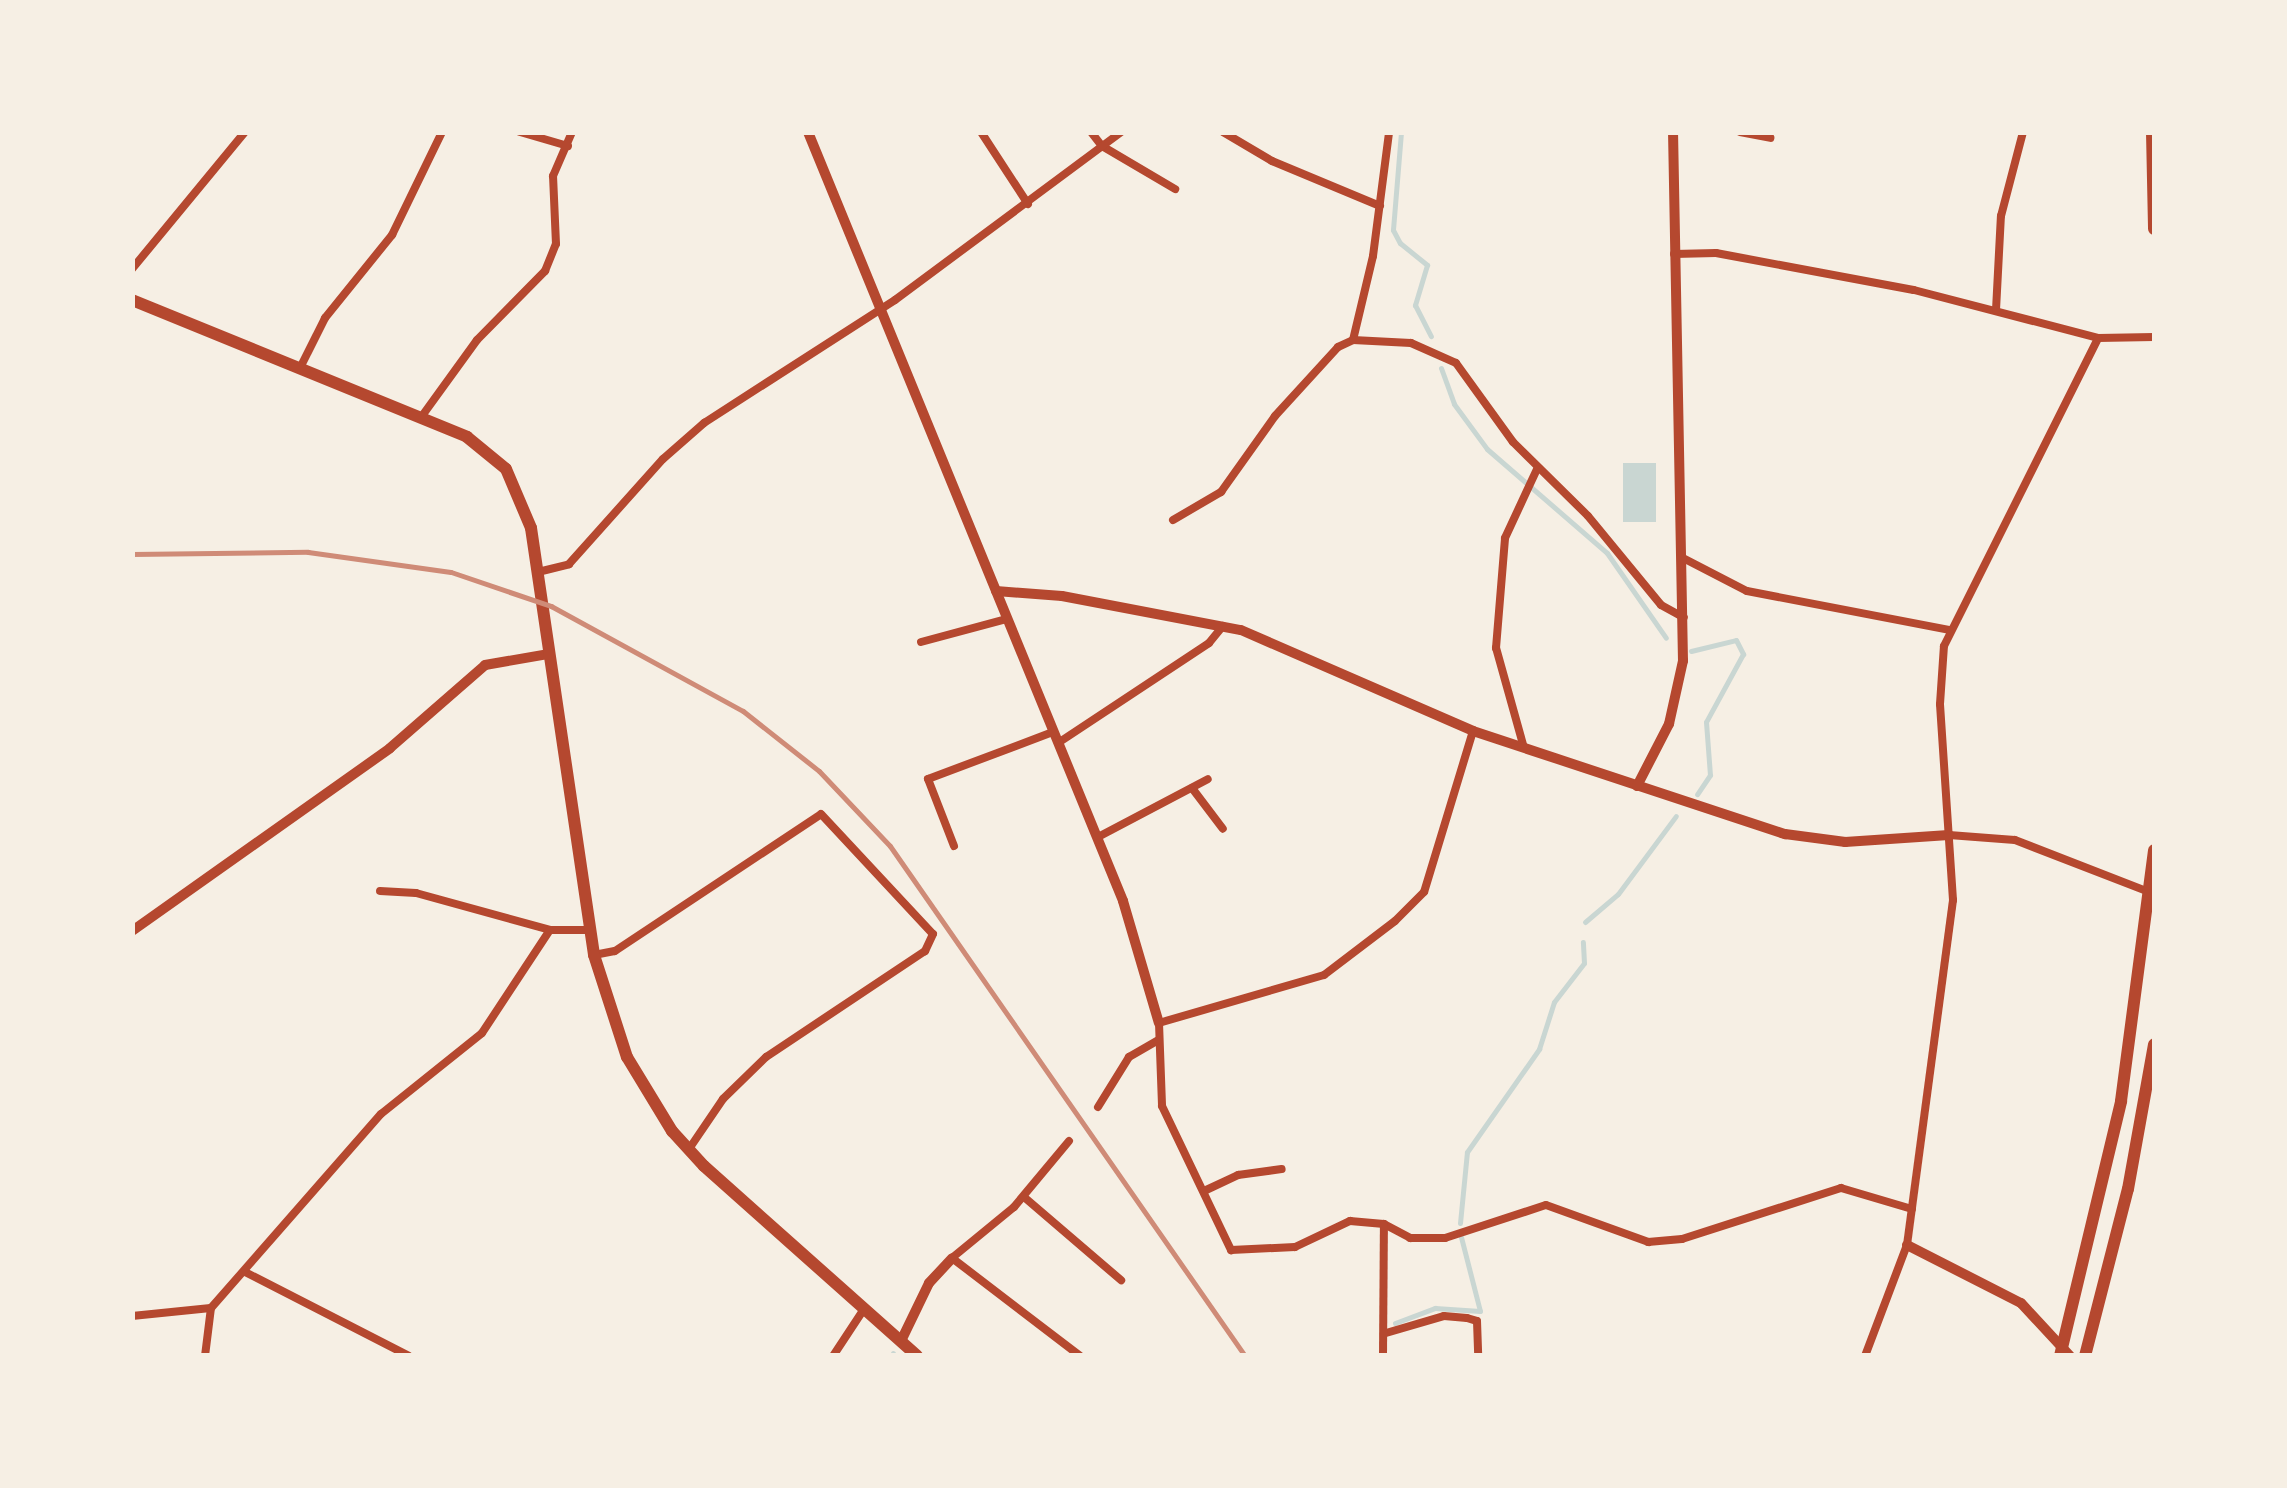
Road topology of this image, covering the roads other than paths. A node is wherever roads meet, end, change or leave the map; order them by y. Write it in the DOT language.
graph roads {
  1 [pos="245,132"];
  2 [pos="442,132"];
  3 [pos="520,132"];
  4 [pos="572,132"];
  5 [pos="808,132"];
  6 [pos="982,132"];
  7 [pos="1091,132"];
  8 [pos="1121,132"];
  9 [pos="1224,132"];
  10 [pos="1389,132"];
  11 [pos="1673,132"];
  12 [pos="1740,132"];
  13 [pos="2023,132"];
  14 [pos="2152,132"];
  15 [pos="1770,138"];
  16 [pos="568,146"];
  17 [pos="1102,146"];
  18 [pos="1174,189"];
  19 [pos="1028,204"];
  20 [pos="1380,206"];
  21 [pos="2154,229"];
  22 [pos="1674,254"];
  23 [pos="132,269"];
  24 [pos="132,300"];
  25 [pos="882,309"];
  26 [pos="1996,310"];
  27 [pos="2154,337"];
  28 [pos="2098,338"];
  29 [pos="1353,340"];
  30 [pos="300,368"];
  31 [pos="422,416"];
  32 [pos="1538,469"];
  33 [pos="1173,520"];
  34 [pos="1680,557"];
  35 [pos="538,572"];
  36 [pos="996,591"];
  37 [pos="1684,618"];
  38 [pos="1006,619"];
  39 [pos="1223,626"];
  40 [pos="1950,630"];
  41 [pos="920,642"];
  42 [pos="549,654"];
  43 [pos="1472,731"];
  44 [pos="1056,737"];
  45 [pos="1524,748"];
  46 [pos="1208,780"];
  47 [pos="1637,786"];
  48 [pos="1192,788"];
  49 [pos="1223,829"];
  50 [pos="1950,835"];
  51 [pos="1098,837"];
  52 [pos="954,846"];
  53 [pos="2154,850"];
  54 [pos="2153,866"];
  55 [pos="380,892"];
  56 [pos="2154,894"];
  57 [pos="550,930"];
  58 [pos="589,930"];
  59 [pos="132,931"];
  60 [pos="594,955"];
  61 [pos="1159,1022"];
  62 [pos="1158,1040"];
  63 [pos="2154,1044"];
  64 [pos="1098,1107"];
  65 [pos="1069,1140"];
  66 [pos="689,1149"];
  67 [pos="1282,1170"];
  68 [pos="1204,1191"];
  69 [pos="1024,1198"];
  70 [pos="1912,1210"];
  71 [pos="1384,1224"];
  72 [pos="1907,1245"];
  73 [pos="952,1258"];
  74 [pos="245,1272"];
  75 [pos="1121,1280"];
  76 [pos="210,1308"];
  77 [pos="864,1309"];
  78 [pos="132,1316"];
  79 [pos="1386,1333"];
  80 [pos="901,1341"];
  81 [pos="2065,1352"];
  82 [pos="1478,1355"];
  83 [pos="205,1356"];
  84 [pos="410,1356"];
  85 [pos="833,1356"];
  86 [pos="917,1356"];
  87 [pos="1080,1356"];
  88 [pos="1384,1356"];
  89 [pos="1864,1356"];
  90 [pos="2084,1356"];
  1 -- 23 [label="street"];
  2 -- 30 [label="street"];
  3 -- 16 [label="street"];
  4 -- 16 [label="street"];
  5 -- 25 [label="street"];
  6 -- 19 [label="street"];
  7 -- 17 [label="street"];
  8 -- 17 [label="street"];
  9 -- 20 [label="street"];
  10 -- 20 [label="street"];
  11 -- 22 [label="street"];
  12 -- 15 [label="street"];
  13 -- 26 [label="street"];
  14 -- 21 [label="main road"];
  16 -- 31 [label="street"];
  17 -- 18 [label="street"];
  17 -- 19 [label="street"];
  19 -- 25 [label="street"];
  20 -- 29 [label="street"];
  22 -- 26 [label="street"];
  22 -- 34 [label="street"];
  24 -- 30 [label="main road"];
  25 -- 35 [label="street"];
  25 -- 36 [label="street"];
  26 -- 28 [label="street"];
  27 -- 28 [label="street"];
  28 -- 40 [label="street"];
  29 -- 32 [label="street"];
  29 -- 33 [label="street"];
  30 -- 31 [label="main road"];
  31 -- 35 [label="main road"];
  32 -- 37 [label="street"];
  32 -- 45 [label="street"];
  34 -- 37 [label="street"];
  34 -- 40 [label="street"];
  35 -- 42 [label="main road"];
  36 -- 38 [label="street"];
  36 -- 39 [label="street"];
  37 -- 47 [label="street"];
  38 -- 41 [label="street"];
  38 -- 44 [label="street"];
  39 -- 43 [label="street"];
  39 -- 44 [label="street"];
  40 -- 50 [label="street"];
  42 -- 58 [label="main road"];
  42 -- 59 [label="street"];
  43 -- 45 [label="street"];
  43 -- 61 [label="street"];
  44 -- 51 [label="street"];
  44 -- 52 [label="street"];
  45 -- 47 [label="street"];
  46 -- 48 [label="street"];
  47 -- 50 [label="street"];
  48 -- 49 [label="street"];
  48 -- 51 [label="street"];
  50 -- 56 [label="street"];
  50 -- 70 [label="street"];
  51 -- 61 [label="street"];
  53 -- 54 [label="main road"];
  54 -- 81 [label="main road"];
  55 -- 57 [label="street"];
  57 -- 58 [label="street"];
  57 -- 74 [label="street"];
  58 -- 60 [label="main road"];
  60 -- 66 [label="main road"];
  60 -- 66 [label="street"];
  61 -- 62 [label="street"];
  62 -- 64 [label="street"];
  62 -- 68 [label="street"];
  63 -- 90 [label="main road"];
  65 -- 69 [label="street"];
  66 -- 77 [label="main road"];
  67 -- 68 [label="street"];
  68 -- 71 [label="street"];
  69 -- 73 [label="street"];
  69 -- 75 [label="street"];
  70 -- 71 [label="street"];
  70 -- 72 [label="street"];
  71 -- 79 [label="street"];
  72 -- 81 [label="street"];
  72 -- 89 [label="street"];
  73 -- 80 [label="street"];
  73 -- 87 [label="street"];
  74 -- 76 [label="street"];
  74 -- 84 [label="street"];
  76 -- 78 [label="street"];
  76 -- 83 [label="street"];
  77 -- 80 [label="main road"];
  77 -- 85 [label="street"];
  79 -- 82 [label="street"];
  79 -- 88 [label="street"];
  80 -- 86 [label="main road"];
}
